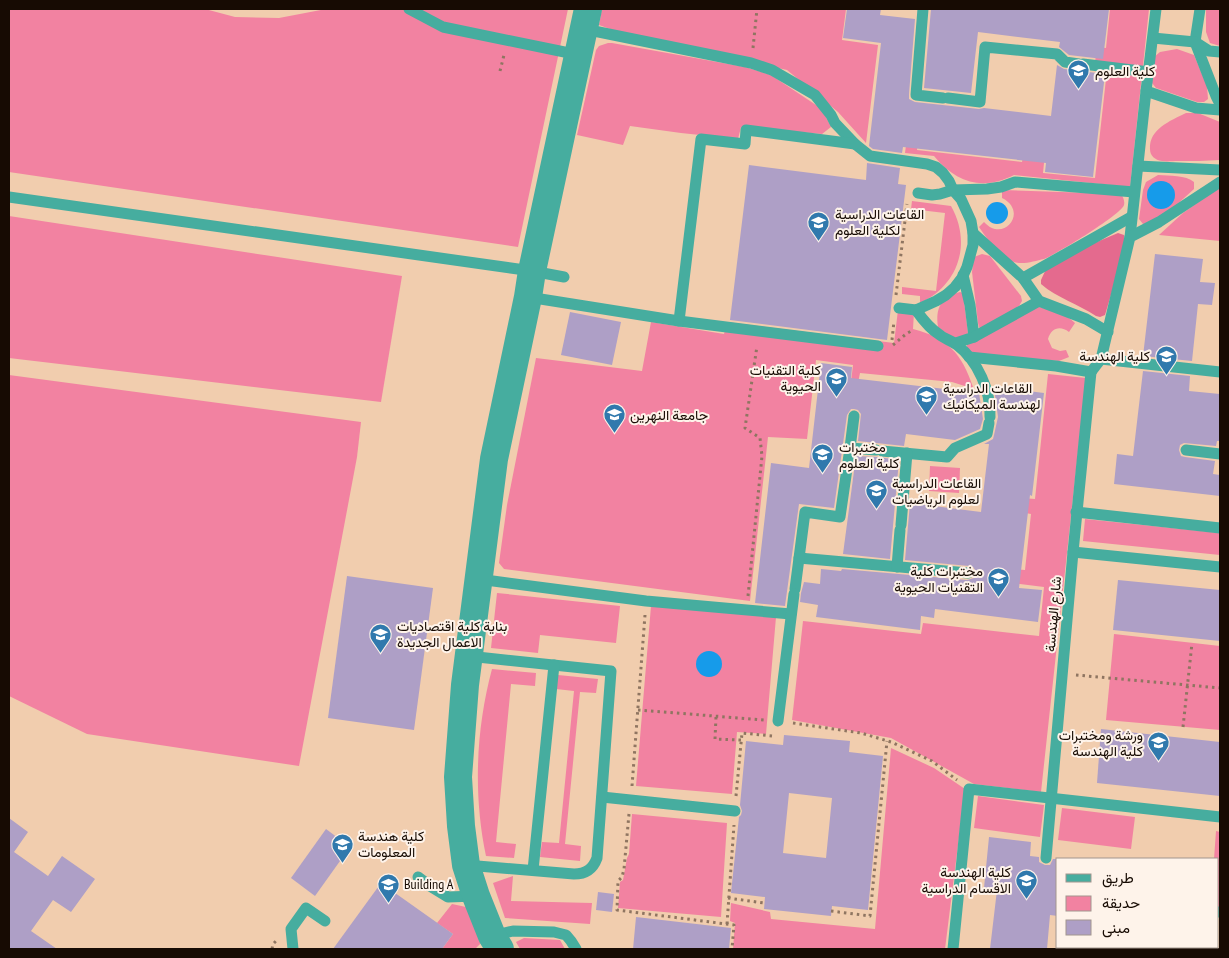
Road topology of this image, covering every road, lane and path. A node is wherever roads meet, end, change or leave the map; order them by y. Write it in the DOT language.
graph roads {
  1 [pos="410,9"];
  2 [pos="757,9"];
  3 [pos="924,9"];
  4 [pos="1156,9"];
  5 [pos="1200,9"];
  6 [pos="586,19"];
  7 [pos="1153,38"];
  8 [pos="1196,42"];
  9 [pos="1220,52"];
  10 [pos="579,55"];
  11 [pos="752,64"];
  12 [pos="1149,72"];
  13 [pos="1146,91"];
  14 [pos="1220,104"];
  15 [pos="1220,110"];
  16 [pos="855,144"];
  17 [pos="1138,166"];
  18 [pos="1220,170"];
  19 [pos="1220,182"];
  20 [pos="952,190"];
  21 [pos="1134,192"];
  22 [pos="918,194"];
  23 [pos="9,197"];
  24 [pos="908,202"];
  25 [pos="1132,217"];
  26 [pos="973,233"];
  27 [pos="1130,237"];
  28 [pos="963,275"];
  29 [pos="564,277"];
  30 [pos="1023,278"];
  31 [pos="530,284"];
  32 [pos="1039,301"];
  33 [pos="896,307"];
  34 [pos="916,310"];
  35 [pos="679,321"];
  36 [pos="928,326"];
  37 [pos="760,331"];
  38 [pos="1108,332"];
  39 [pos="974,338"];
  40 [pos="883,342"];
  41 [pos="956,343"];
  42 [pos="969,357"];
  43 [pos="1101,359"];
  44 [pos="1090,372"];
  45 [pos="1220,372"];
  46 [pos="854,416"];
  47 [pos="850,448"];
  48 [pos="1186,450"];
  49 [pos="907,453"];
  50 [pos="1220,454"];
  51 [pos="1076,512"];
  52 [pos="1220,528"];
  53 [pos="1073,552"];
  54 [pos="799,558"];
  55 [pos="1220,566"];
  56 [pos="897,567"];
  57 [pos="968,573"];
  58 [pos="478,580"];
  59 [pos="646,601"];
  60 [pos="746,610"];
  61 [pos="791,614"];
  62 [pos="1192,642"];
  63 [pos="468,656"];
  64 [pos="554,665"];
  65 [pos="1063,673"];
  66 [pos="1187,685"];
  67 [pos="1220,688"];
  68 [pos="638,710"];
  69 [pos="716,717"];
  70 [pos="778,721"];
  71 [pos="1183,727"];
  72 [pos="741,740"];
  73 [pos="887,741"];
  74 [pos="969,789"];
  75 [pos="602,797"];
  76 [pos="1051,798"];
  77 [pos="631,800"];
  78 [pos="735,811"];
  79 [pos="1220,817"];
  80 [pos="1046,858"];
  81 [pos="466,864"];
  82 [pos="533,870"];
  83 [pos="418,877"];
  84 [pos="476,896"];
  85 [pos="728,898"];
  86 [pos="764,902"];
  87 [pos="831,911"];
  88 [pos="325,921"];
  89 [pos="727,924"];
  90 [pos="496,943"];
  91 [pos="293,949"];
  92 [pos="576,949"];
  93 [pos="732,949"];
  94 [pos="953,949"];
  1 -- 10 [label="lane"];
  2 -- 11 [label="path"];
  3 -- 12 [label="lane"];
  4 -- 7 [label="lane"];
  5 -- 8 [label="lane"];
  6 -- 10 [label="street"];
  6 -- 11 [label="lane"];
  7 -- 8 [label="lane"];
  7 -- 12 [label="lane"];
  8 -- 9 [label="lane"];
  8 -- 14 [label="lane"];
  10 -- 31 [label="street"];
  11 -- 16 [label="lane"];
  12 -- 13 [label="lane"];
  13 -- 15 [label="lane"];
  13 -- 17 [label="lane"];
  16 -- 20 [label="lane"];
  16 -- 35 [label="lane"];
  17 -- 18 [label="lane"];
  17 -- 21 [label="lane"];
  19 -- 27 [label="lane"];
  20 -- 21 [label="lane"];
  20 -- 22 [label="lane"];
  20 -- 26 [label="lane"];
  21 -- 25 [label="lane"];
  23 -- 31 [label="lane"];
  24 -- 33 [label="path"];
  25 -- 27 [label="lane"];
  25 -- 30 [label="lane"];
  26 -- 28 [label="lane"];
  26 -- 30 [label="lane"];
  27 -- 38 [label="lane"];
  28 -- 34 [label="lane"];
  28 -- 39 [label="lane"];
  29 -- 31 [label="lane"];
  30 -- 32 [label="lane"];
  31 -- 35 [label="lane"];
  31 -- 58 [label="street"];
  32 -- 38 [label="lane"];
  32 -- 39 [label="lane"];
  33 -- 34 [label="lane"];
  33 -- 40 [label="path"];
  34 -- 36 [label="lane"];
  35 -- 37 [label="lane"];
  36 -- 40 [label="path"];
  36 -- 41 [label="lane"];
  37 -- 40 [label="lane"];
  37 -- 60 [label="path"];
  38 -- 43 [label="lane"];
  39 -- 41 [label="lane"];
  41 -- 42 [label="lane"];
  42 -- 44 [label="lane"];
  42 -- 49 [label="lane"];
  43 -- 44 [label="lane"];
  43 -- 45 [label="lane"];
  44 -- 51 [label="lane, شارع الهندسة"];
  46 -- 47 [label="lane"];
  47 -- 49 [label="lane"];
  47 -- 54 [label="lane"];
  48 -- 50 [label="lane"];
  49 -- 56 [label="lane"];
  51 -- 52 [label="lane"];
  51 -- 53 [label="lane, شارع الهندسة"];
  53 -- 55 [label="lane"];
  53 -- 65 [label="lane, شارع الهندسة"];
  54 -- 56 [label="lane"];
  54 -- 61 [label="lane"];
  56 -- 57 [label="lane"];
  58 -- 59 [label="lane"];
  58 -- 63 [label="street"];
  59 -- 60 [label="lane"];
  59 -- 68 [label="path"];
  60 -- 61 [label="lane"];
  61 -- 70 [label="lane"];
  62 -- 66 [label="path"];
  63 -- 64 [label="lane"];
  63 -- 81 [label="street"];
  64 -- 75 [label="lane"];
  64 -- 82 [label="lane"];
  65 -- 66 [label="path"];
  65 -- 76 [label="lane, شارع الهندسة"];
  66 -- 67 [label="path"];
  66 -- 71 [label="path"];
  68 -- 69 [label="path"];
  68 -- 77 [label="path"];
  69 -- 70 [label="path"];
  69 -- 72 [label="path"];
  70 -- 72 [label="path"];
  70 -- 73 [label="path"];
  72 -- 78 [label="path"];
  73 -- 74 [label="path"];
  73 -- 87 [label="path"];
  74 -- 76 [label="lane"];
  74 -- 94 [label="lane"];
  75 -- 77 [label="lane"];
  75 -- 82 [label="lane"];
  76 -- 79 [label="lane"];
  76 -- 80 [label="lane, شارع الهندسة"];
  77 -- 78 [label="lane"];
  77 -- 89 [label="path"];
  78 -- 85 [label="path"];
  81 -- 82 [label="lane"];
  81 -- 84 [label="street"];
  83 -- 84 [label="lane"];
  84 -- 90 [label="street"];
  85 -- 86 [label="path"];
  85 -- 89 [label="path"];
  88 -- 91 [label="lane"];
  89 -- 93 [label="path"];
  90 -- 92 [label="lane"];
}
